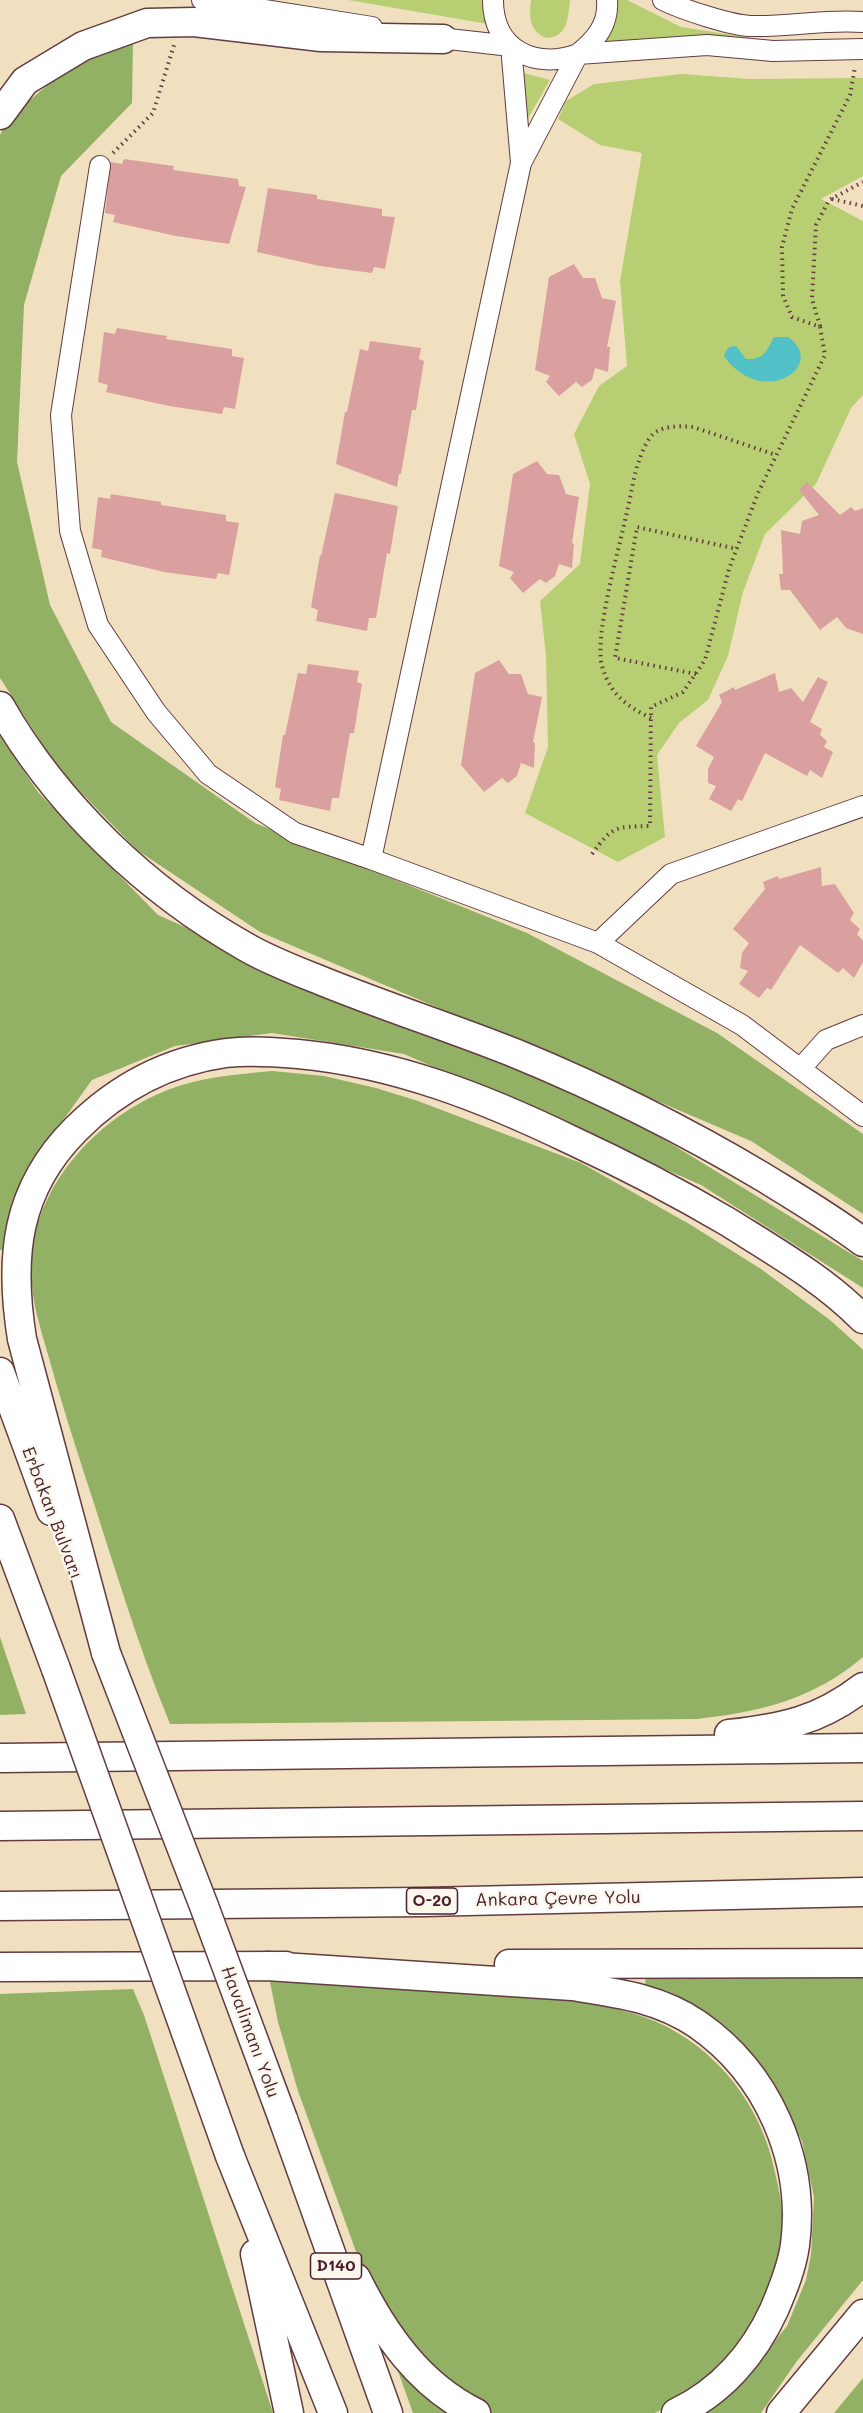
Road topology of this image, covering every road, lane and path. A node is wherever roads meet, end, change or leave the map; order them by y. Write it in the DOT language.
graph roads {
  1 [pos="202,0"];
  2 [pos="493,0"];
  3 [pos="607,0"];
  4 [pos="663,0"];
  5 [pos="181,22"];
  6 [pos="863,22"];
  7 [pos="443,39"];
  8 [pos="511,46"];
  9 [pos="861,49"];
  10 [pos="578,54"];
  11 [pos="0,115"];
  12 [pos="521,163"];
  13 [pos="100,166"];
  14 [pos="863,182"];
  15 [pos="832,199"];
  16 [pos="863,206"];
  17 [pos="820,327"];
  18 [pos="777,455"];
  19 [pos="737,549"];
  20 [pos="696,674"];
  21 [pos="0,706"];
  22 [pos="651,718"];
  23 [pos="863,806"];
  24 [pos="592,854"];
  25 [pos="371,859"];
  26 [pos="598,944"];
  27 [pos="863,1025"];
  28 [pos="801,1068"];
  29 [pos="863,1116"];
  30 [pos="863,1242"];
  31 [pos="863,1319"];
  32 [pos="0,1372"];
  33 [pos="0,1520"];
  34 [pos="0,1562"];
  35 [pos="106,1653"];
  36 [pos="56,1669"];
  37 [pos="863,1687"];
  38 [pos="0,1747"];
  39 [pos="863,1748"];
  40 [pos="512,1752"];
  41 [pos="243,1755"];
  42 [pos="0,1758"];
  43 [pos="863,1816"];
  44 [pos="0,1826"];
  45 [pos="863,1892"];
  46 [pos="0,1906"];
  47 [pos="863,1964"];
  48 [pos="267,1966"];
  49 [pos="1,1967"];
  50 [pos="233,2163"];
  51 [pos="303,2173"];
  52 [pos="863,2314"];
  53 [pos="289,2413"];
  54 [pos="333,2413"];
  55 [pos="388,2413"];
  56 [pos="476,2413"];
  57 [pos="676,2413"];
  58 [pos="781,2413"];
  1 -- 7 [label="street"];
  2 -- 8 [label="street"];
  3 -- 10 [label="street"];
  4 -- 6 [label="street"];
  5 -- 7 [label="highway"];
  5 -- 11 [label="highway"];
  5 -- 13 [label="path"];
  7 -- 8 [label="street"];
  8 -- 10 [label="street"];
  8 -- 12 [label="street"];
  9 -- 10 [label="street"];
  9 -- 17 [label="path"];
  10 -- 12 [label="street"];
  12 -- 25 [label="street"];
  13 -- 25 [label="street"];
  14 -- 15 [label="path"];
  15 -- 16 [label="path"];
  15 -- 17 [label="path"];
  17 -- 18 [label="path"];
  18 -- 19 [label="path"];
  18 -- 22 [label="path"];
  19 -- 20 [label="path"];
  19 -- 20 [label="path"];
  20 -- 22 [label="path"];
  21 -- 30 [label="highway"];
  22 -- 24 [label="path"];
  23 -- 26 [label="street"];
  25 -- 26 [label="street"];
  26 -- 28 [label="street"];
  27 -- 28 [label="street"];
  28 -- 29 [label="street"];
  31 -- 35 [label="highway"];
  32 -- 35 [label="highway, Erbakan Bulvarı"];
  33 -- 36 [label="highway"];
  34 -- 36 [label="highway"];
  35 -- 51 [label="highway, Havalimanı Yolu / D140, bridge"];
  36 -- 50 [label="highway, bridge"];
  37 -- 40 [label="highway"];
  38 -- 41 [label="highway"];
  39 -- 40 [label="highway"];
  40 -- 41 [label="highway"];
  41 -- 42 [label="highway"];
  43 -- 44 [label="highway"];
  45 -- 46 [label="highway, Ankara Çevre Yolu / O-20"];
  47 -- 48 [label="highway"];
  48 -- 49 [label="highway"];
  48 -- 57 [label="highway"];
  50 -- 53 [label="highway"];
  50 -- 54 [label="highway"];
  51 -- 55 [label="highway, Havalimanı Yolu / D140"];
  51 -- 56 [label="highway"];
  52 -- 58 [label="highway"];
}
